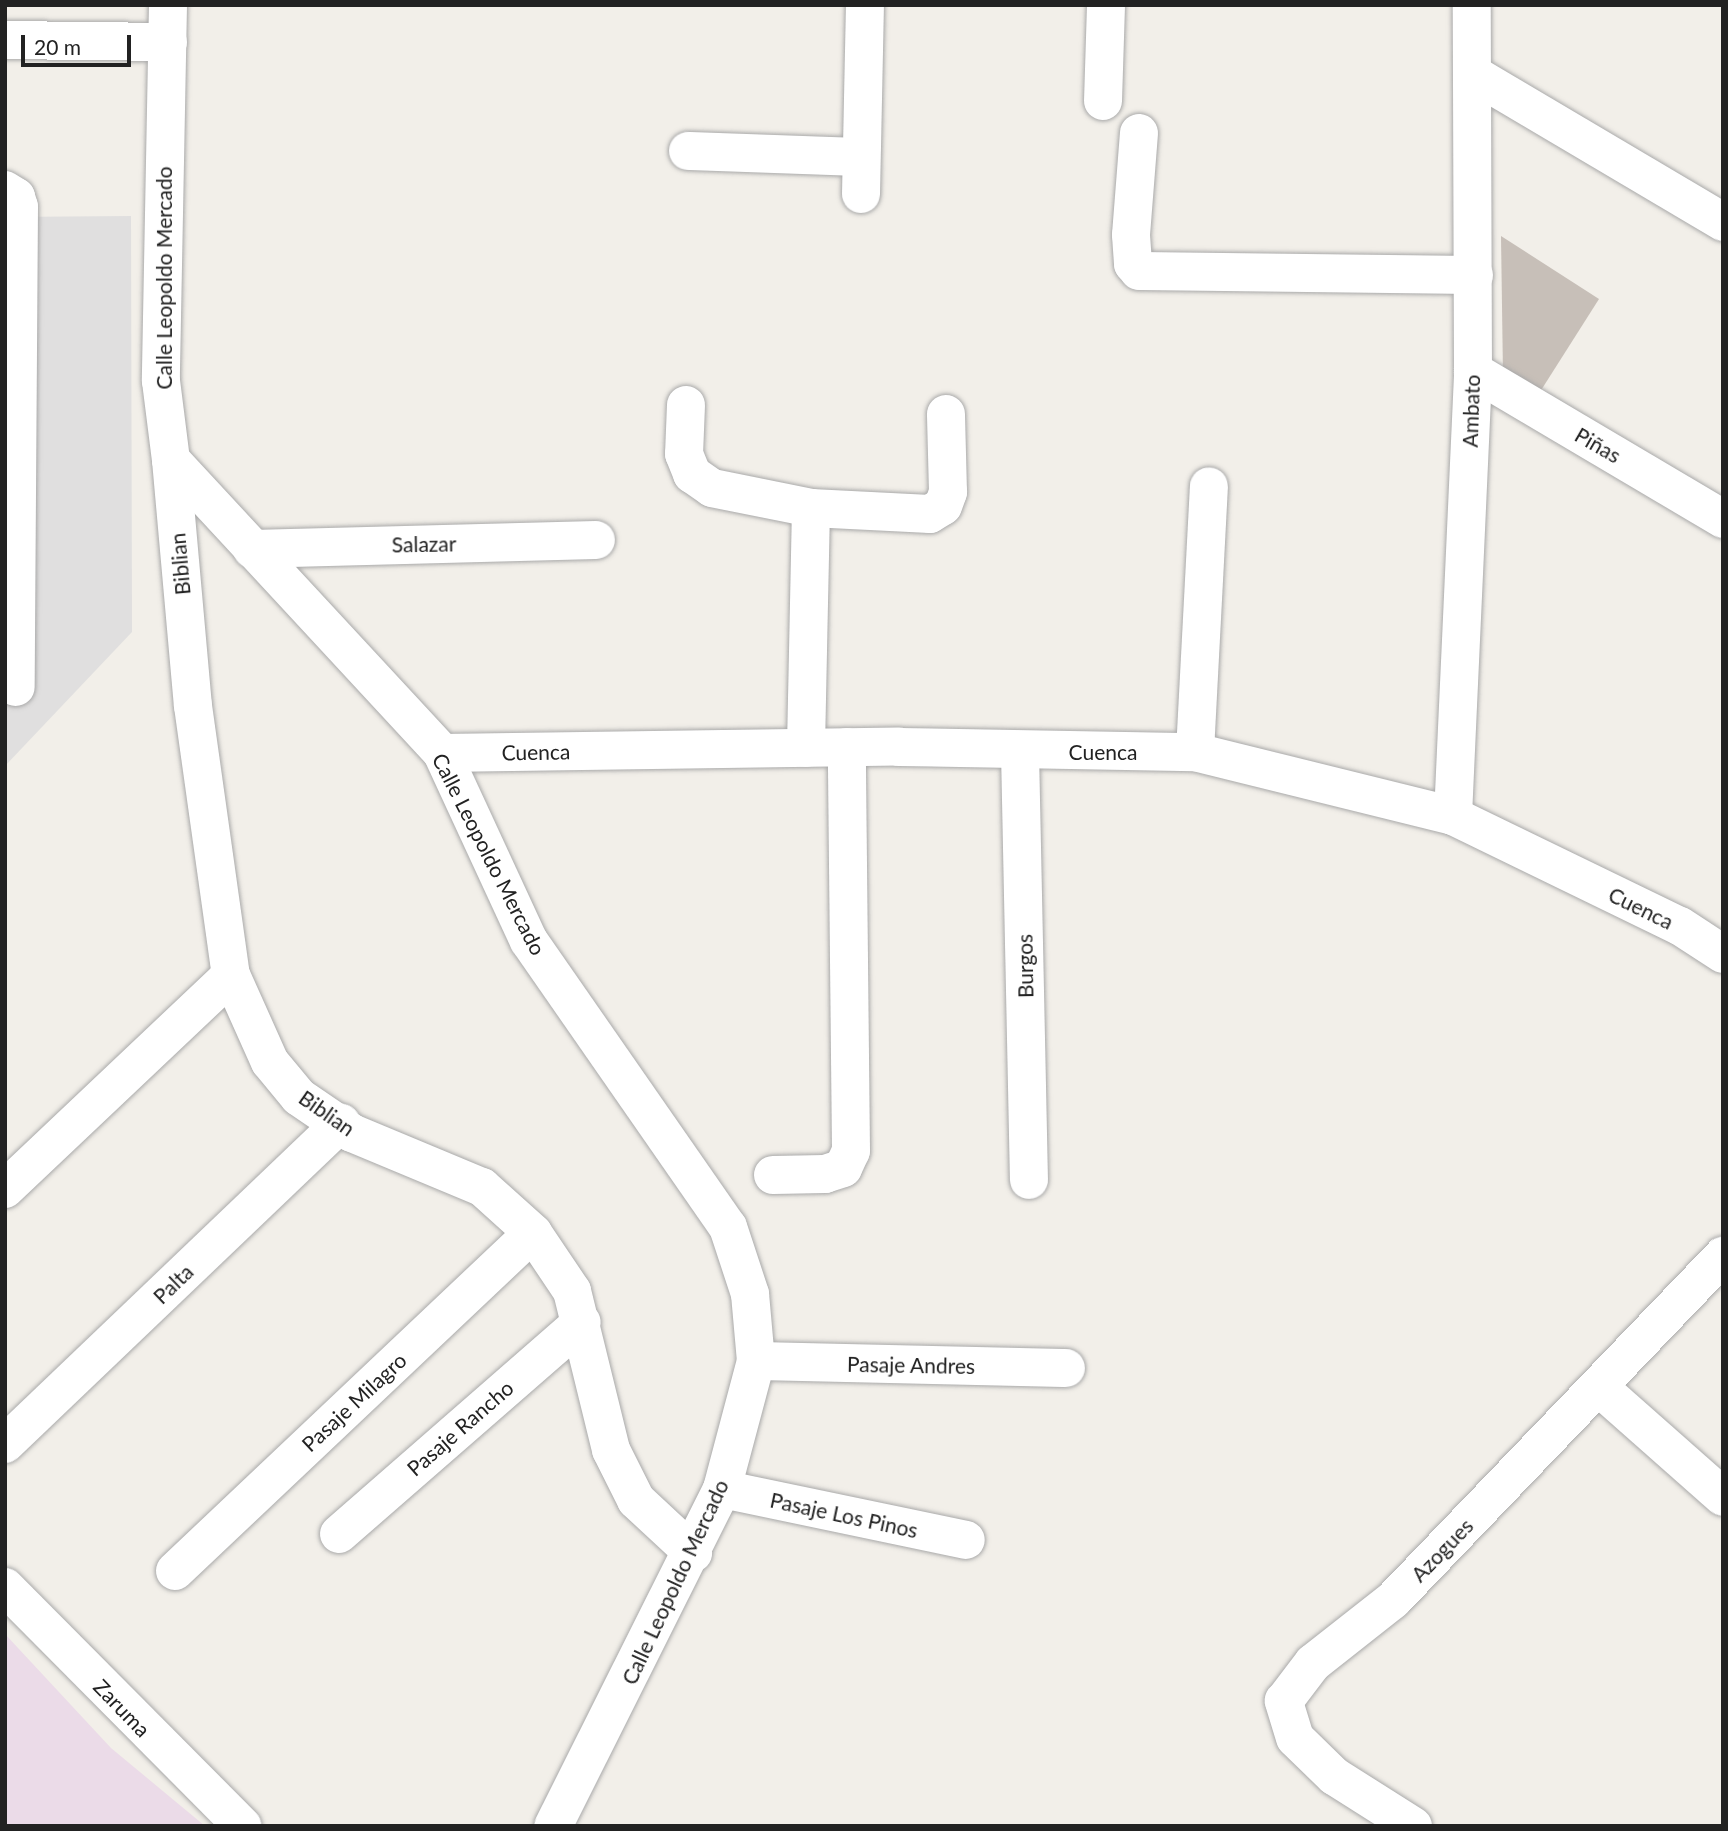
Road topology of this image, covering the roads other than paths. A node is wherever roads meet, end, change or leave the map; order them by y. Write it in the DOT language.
graph roads {
  1 [pos="865,5"];
  2 [pos="1106,5"];
  3 [pos="1472,5"];
  4 [pos="168,24"];
  5 [pos="5,40"];
  6 [pos="1473,74"];
  7 [pos="1103,101"];
  8 [pos="1139,134"];
  9 [pos="688,151"];
  10 [pos="5,190"];
  11 [pos="1723,222"];
  12 [pos="1474,275"];
  13 [pos="1473,371"];
  14 [pos="686,405"];
  15 [pos="946,414"];
  16 [pos="171,460"];
  17 [pos="1209,486"];
  18 [pos="811,508"];
  19 [pos="1723,519"];
  20 [pos="596,540"];
  21 [pos="252,549"];
  22 [pos="16,687"];
  23 [pos="847,747"];
  24 [pos="806,748"];
  25 [pos="1020,752"];
  26 [pos="1195,752"];
  27 [pos="442,753"];
  28 [pos="1452,816"];
  29 [pos="1723,954"];
  30 [pos="231,975"];
  31 [pos="341,1123"];
  32 [pos="773,1175"];
  33 [pos="1029,1180"];
  34 [pos="5,1189"];
  35 [pos="533,1233"];
  36 [pos="1723,1256"];
  37 [pos="582,1322"];
  38 [pos="757,1362"];
  39 [pos="1066,1368"];
  40 [pos="1600,1388"];
  41 [pos="5,1444"];
  42 [pos="722,1489"];
  43 [pos="1723,1497"];
  44 [pos="339,1534"];
  45 [pos="965,1541"];
  46 [pos="693,1553"];
  47 [pos="175,1571"];
  48 [pos="5,1587"];
  49 [pos="1398,1822"];
  50 [pos="242,1826"];
  51 [pos="553,1826"];
  1 -- 9 [label="street"];
  2 -- 7 [label="street"];
  3 -- 6 [label="street, Ambato"];
  4 -- 5 [label="street"];
  4 -- 16 [label="street, Calle Leopoldo Mercado"];
  6 -- 11 [label="street"];
  6 -- 12 [label="street, Ambato"];
  8 -- 12 [label="street"];
  10 -- 22 [label="street"];
  12 -- 13 [label="street, Ambato"];
  13 -- 19 [label="street, Piñas"];
  13 -- 28 [label="street, Ambato"];
  14 -- 18 [label="street"];
  15 -- 18 [label="street"];
  16 -- 21 [label="street, Calle Leopoldo Mercado"];
  16 -- 30 [label="street, Biblian"];
  17 -- 26 [label="street"];
  18 -- 24 [label="street"];
  20 -- 21 [label="street, Salazar"];
  21 -- 27 [label="street, Calle Leopoldo Mercado"];
  23 -- 24 [label="street, Cuenca"];
  23 -- 25 [label="street, Cuenca"];
  23 -- 32 [label="street"];
  24 -- 27 [label="street, Cuenca"];
  25 -- 26 [label="street, Cuenca"];
  25 -- 33 [label="street, Burgos"];
  26 -- 28 [label="street, Cuenca"];
  27 -- 38 [label="street, Calle Leopoldo Mercado"];
  28 -- 29 [label="street, Cuenca"];
  30 -- 31 [label="street, Biblian"];
  30 -- 34 [label="street"];
  31 -- 35 [label="street, Biblian"];
  31 -- 41 [label="street, Palta"];
  35 -- 37 [label="street, Biblian"];
  35 -- 47 [label="street, Pasaje Milagro"];
  36 -- 40 [label="street, Azogues"];
  37 -- 44 [label="street, Pasaje Rancho"];
  37 -- 46 [label="street, Biblian"];
  38 -- 39 [label="street, Pasaje Andres"];
  38 -- 42 [label="street, Calle Leopoldo Mercado"];
  40 -- 43 [label="street"];
  40 -- 49 [label="street, Azogues"];
  42 -- 45 [label="street, Pasaje Los Pinos"];
  42 -- 46 [label="street, Calle Leopoldo Mercado"];
  46 -- 51 [label="street, Calle Leopoldo Mercado"];
  48 -- 50 [label="street, Zaruma"];
}
